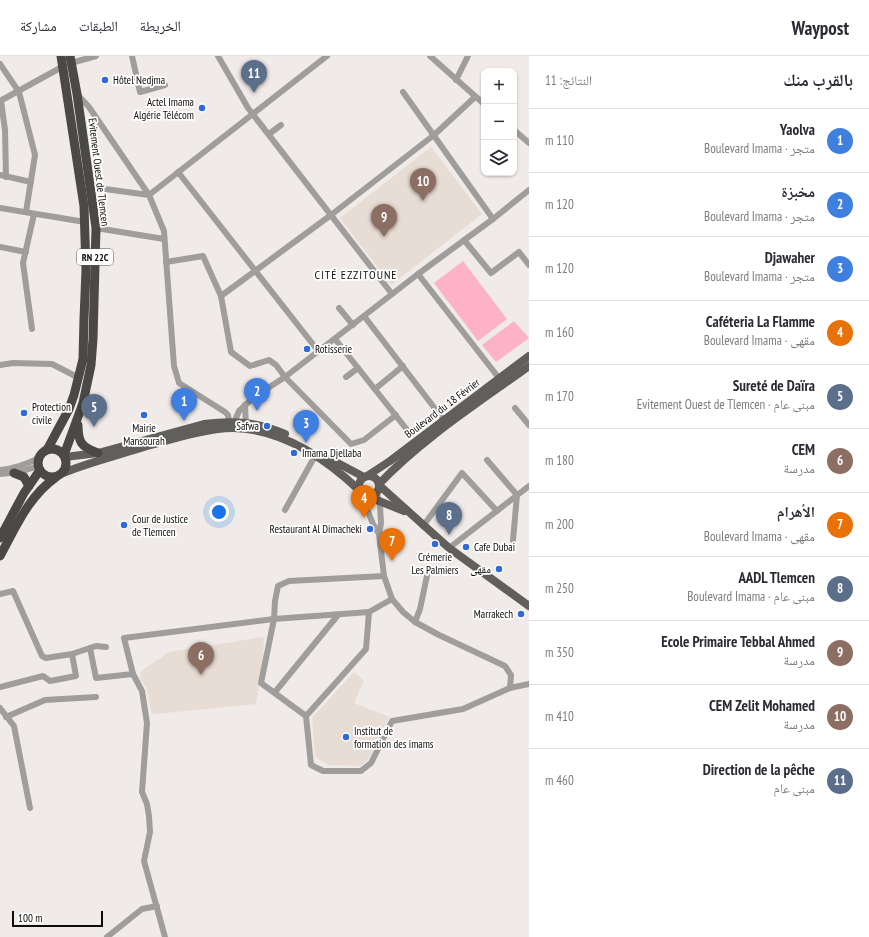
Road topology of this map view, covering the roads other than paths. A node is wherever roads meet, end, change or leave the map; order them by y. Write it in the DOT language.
graph roads {
  1 [pos="61,56"];
  2 [pos="96,56"];
  3 [pos="132,56"];
  4 [pos="218,56"];
  5 [pos="326,56"];
  6 [pos="430,56"];
  7 [pos="468,56"];
  8 [pos="68,62"];
  9 [pos="0,64"];
  10 [pos="456,80"];
  11 [pos="165,85"];
  12 [pos="19,92"];
  13 [pos="403,92"];
  14 [pos="77,94"];
  15 [pos="475,97"];
  16 [pos="1,101"];
  17 [pos="481,102"];
  18 [pos="253,114"];
  19 [pos="281,125"];
  20 [pos="517,133"];
  21 [pos="269,134"];
  22 [pos="434,135"];
  23 [pos="529,144"];
  24 [pos="178,172"];
  25 [pos="3,176"];
  26 [pos="31,182"];
  27 [pos="105,189"];
  28 [pos="529,190"];
  29 [pos="149,195"];
  30 [pos="0,208"];
  31 [pos="26,212"];
  32 [pos="34,214"];
  33 [pos="332,215"];
  34 [pos="493,219"];
  35 [pos="85,222"];
  36 [pos="96,228"];
  37 [pos="164,239"];
  38 [pos="464,240"];
  39 [pos="0,247"];
  40 [pos="26,252"];
  41 [pos="166,262"];
  42 [pos="528,264"];
  43 [pos="256,272"];
  44 [pos="418,274"];
  45 [pos="392,294"];
  46 [pos="221,296"];
  47 [pos="339,308"];
  48 [pos="364,316"];
  49 [pos="353,325"];
  50 [pos="32,329"];
  51 [pos="335,339"];
  52 [pos="318,352"];
  53 [pos="529,356"];
  54 [pos="0,365"];
  55 [pos="403,366"];
  56 [pos="529,366"];
  57 [pos="358,368"];
  58 [pos="346,377"];
  59 [pos="79,378"];
  60 [pos="285,378"];
  61 [pos="501,382"];
  62 [pos="375,389"];
  63 [pos="246,404"];
  64 [pos="515,408"];
  65 [pos="396,415"];
  66 [pos="79,417"];
  67 [pos="446,423"];
  68 [pos="231,424"];
  69 [pos="246,425"];
  70 [pos="529,425"];
  71 [pos="408,431"];
  72 [pos="47,450"];
  73 [pos="98,453"];
  74 [pos="65,456"];
  75 [pos="315,456"];
  76 [pos="487,460"];
  77 [pos="39,464"];
  78 [pos="0,470"];
  79 [pos="14,473"];
  80 [pos="0,474"];
  81 [pos="59,475"];
  82 [pos="366,476"];
  83 [pos="29,486"];
  84 [pos="529,486"];
  85 [pos="360,491"];
  86 [pos="526,491"];
  87 [pos="377,492"];
  88 [pos="516,495"];
  89 [pos="285,510"];
  90 [pos="497,510"];
  91 [pos="412,515"];
  92 [pos="423,526"];
  93 [pos="379,534"];
  94 [pos="0,538"];
  95 [pos="513,540"];
  96 [pos="448,548"];
  97 [pos="0,556"];
  98 [pos="428,572"];
  99 [pos="384,576"];
  100 [pos="0,594"];
  101 [pos="392,599"];
  102 [pos="529,606"];
  103 [pos="370,612"];
  104 [pos="338,615"];
  105 [pos="274,619"];
  106 [pos="415,622"];
  107 [pos="106,647"];
  108 [pos="90,648"];
  109 [pos="72,654"];
  110 [pos="133,674"];
  111 [pos="529,684"];
  112 [pos="0,687"];
  113 [pos="510,688"];
  114 [pos="275,692"];
  115 [pos="96,697"];
  116 [pos="0,708"];
  117 [pos="6,716"];
  118 [pos="306,716"];
  119 [pos="30,808"];
  120 [pos="157,906"];
  121 [pos="107,937"];
  122 [pos="165,937"];
  1 -- 8 [label="highway, Evitement Ouest de Tlemcen / RN 22C"];
  2 -- 8 [label="street"];
  3 -- 11 [label="street"];
  4 -- 18 [label="street"];
  5 -- 18 [label="street"];
  6 -- 10 [label="street"];
  7 -- 10 [label="street"];
  8 -- 12 [label="street"];
  8 -- 14 [label="highway, Evitement Ouest de Tlemcen / RN 22C"];
  8 -- 35 [label="highway, Evitement Ouest de Tlemcen / RN 22C"];
  9 -- 12 [label="street"];
  10 -- 15 [label="street"];
  12 -- 16 [label="street"];
  12 -- 26 [label="street"];
  13 -- 22 [label="street"];
  14 -- 29 [label="street"];
  14 -- 36 [label="highway, Evitement Ouest de Tlemcen / RN 22C"];
  15 -- 17 [label="street"];
  15 -- 22 [label="street"];
  16 -- 25 [label="street"];
  18 -- 21 [label="street"];
  18 -- 24 [label="street"];
  19 -- 21 [label="street"];
  20 -- 23 [label="street"];
  21 -- 33 [label="street"];
  22 -- 33 [label="street"];
  22 -- 34 [label="street"];
  24 -- 29 [label="street"];
  24 -- 43 [label="street"];
  25 -- 26 [label="street"];
  26 -- 31 [label="street"];
  27 -- 29 [label="street"];
  28 -- 34 [label="street"];
  29 -- 37 [label="street"];
  30 -- 31 [label="street"];
  31 -- 32 [label="street"];
  32 -- 35 [label="street"];
  32 -- 40 [label="street"];
  33 -- 43 [label="street"];
  33 -- 45 [label="street"];
  34 -- 38 [label="street"];
  35 -- 59 [label="highway, Evitement Ouest de Tlemcen / RN 22C"];
  36 -- 37 [label="street"];
  36 -- 66 [label="highway, Evitement Ouest de Tlemcen / RN 22C"];
  37 -- 41 [label="street"];
  38 -- 42 [label="street"];
  38 -- 44 [label="street"];
  39 -- 40 [label="street"];
  40 -- 50 [label="street"];
  41 -- 46 [label="street"];
  41 -- 68 [label="street"];
  43 -- 46 [label="street"];
  43 -- 52 [label="street"];
  44 -- 45 [label="street"];
  44 -- 61 [label="street"];
  45 -- 48 [label="street"];
  46 -- 60 [label="street"];
  47 -- 49 [label="street"];
  48 -- 49 [label="street"];
  48 -- 55 [label="street"];
  49 -- 51 [label="street"];
  51 -- 52 [label="street"];
  51 -- 57 [label="street"];
  52 -- 60 [label="street"];
  53 -- 61 [label="main road, Boulevard du 18 Février"];
  54 -- 59 [label="street"];
  55 -- 62 [label="street"];
  55 -- 67 [label="street"];
  56 -- 61 [label="main road, Boulevard du 18 Février"];
  57 -- 58 [label="street"];
  57 -- 62 [label="street"];
  59 -- 72 [label="highway, Evitement Ouest de Tlemcen / RN 22C"];
  60 -- 63 [label="street"];
  60 -- 65 [label="street"];
  61 -- 67 [label="main road, Boulevard du 18 Février"];
  62 -- 65 [label="street"];
  63 -- 68 [label="street"];
  63 -- 69 [label="street"];
  64 -- 70 [label="street"];
  65 -- 71 [label="street"];
  66 -- 73 [label="highway"];
  66 -- 74 [label="highway, Evitement Ouest de Tlemcen / RN 22C"];
  67 -- 82 [label="main road, Boulevard du 18 Février"];
  67 -- 87 [label="main road, Boulevard du 18 Février"];
  68 -- 69 [label="main road"];
  68 -- 73 [label="main road"];
  68 -- 81 [label="main road"];
  69 -- 75 [label="main road"];
  69 -- 82 [label="main road"];
  72 -- 74 [label="highway"];
  72 -- 77 [label="highway"];
  73 -- 74 [label="main road"];
  74 -- 81 [label="highway"];
  75 -- 85 [label="main road"];
  75 -- 89 [label="street"];
  76 -- 88 [label="street"];
  77 -- 78 [label="street"];
  77 -- 79 [label="street"];
  77 -- 81 [label="highway"];
  77 -- 83 [label="highway"];
  79 -- 80 [label="street"];
  79 -- 83 [label="highway"];
  81 -- 97 [label="highway"];
  82 -- 85 [label="main road"];
  82 -- 87 [label="main road"];
  83 -- 94 [label="highway"];
  84 -- 86 [label="street"];
  85 -- 87 [label="main road"];
  85 -- 93 [label="street"];
  86 -- 88 [label="street"];
  87 -- 91 [label="main road"];
  87 -- 91 [label="main road"];
  87 -- 93 [label="street"];
  88 -- 90 [label="street"];
  88 -- 95 [label="street"];
  90 -- 92 [label="street"];
  90 -- 96 [label="street"];
  91 -- 92 [label="main road"];
  92 -- 96 [label="main road"];
  93 -- 99 [label="street"];
  96 -- 102 [label="main road"];
  98 -- 106 [label="street"];
  99 -- 101 [label="street"];
  99 -- 105 [label="street"];
  100 -- 109 [label="street"];
  101 -- 103 [label="street"];
  101 -- 106 [label="street"];
  103 -- 104 [label="street"];
  103 -- 118 [label="street"];
  104 -- 105 [label="street"];
  104 -- 114 [label="street"];
  105 -- 110 [label="street"];
  105 -- 114 [label="street"];
  106 -- 113 [label="street"];
  107 -- 108 [label="street"];
  108 -- 109 [label="street"];
  108 -- 110 [label="street"];
  109 -- 112 [label="street"];
  110 -- 120 [label="street"];
  111 -- 113 [label="street"];
  113 -- 118 [label="street"];
  114 -- 118 [label="street"];
  115 -- 117 [label="street"];
  116 -- 117 [label="street"];
  117 -- 119 [label="street"];
  120 -- 121 [label="street"];
  120 -- 122 [label="street"];
}
